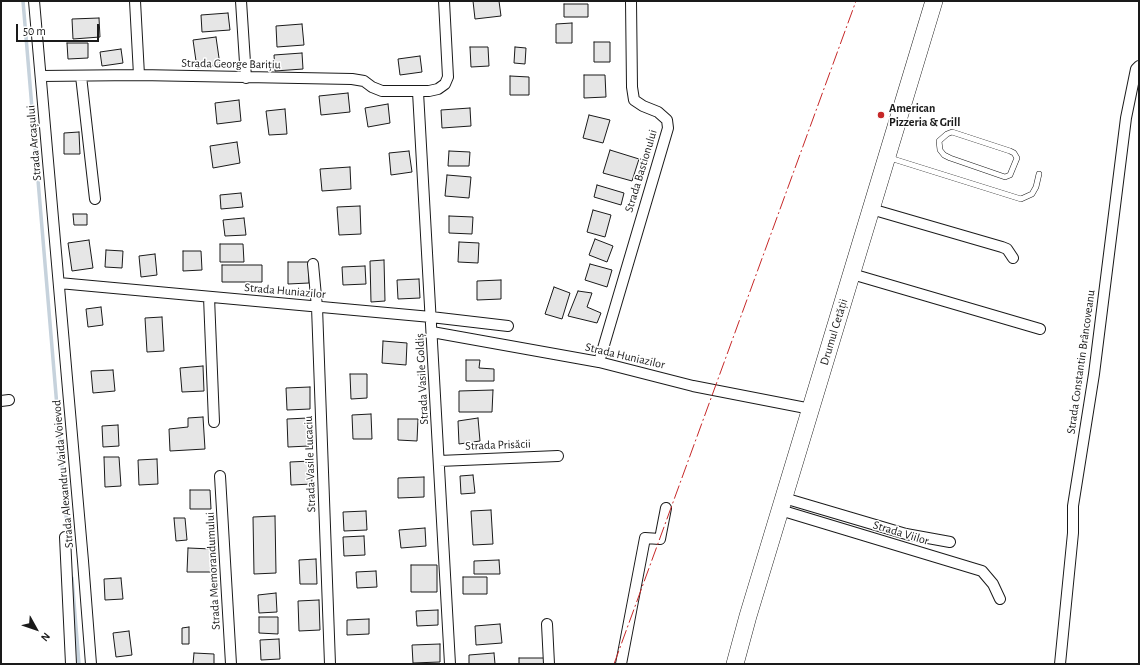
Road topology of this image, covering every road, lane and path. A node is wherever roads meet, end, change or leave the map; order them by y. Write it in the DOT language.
graph roads {
  1 [pos="34,1"];
  2 [pos="135,1"];
  3 [pos="241,1"];
  4 [pos="444,1"];
  5 [pos="631,1"];
  6 [pos="934,1"];
  7 [pos="1139,66"];
  8 [pos="139,75"];
  9 [pos="41,76"];
  10 [pos="81,76"];
  11 [pos="246,78"];
  12 [pos="418,92"];
  13 [pos="939,141"];
  14 [pos="887,157"];
  15 [pos="1039,174"];
  16 [pos="95,199"];
  17 [pos="871,209"];
  18 [pos="1013,258"];
  19 [pos="314,264"];
  20 [pos="852,274"];
  21 [pos="59,283"];
  22 [pos="209,297"];
  23 [pos="317,307"];
  24 [pos="431,317"];
  25 [pos="508,326"];
  26 [pos="1040,330"];
  27 [pos="432,332"];
  28 [pos="599,362"];
  29 [pos="811,409"];
  30 [pos="214,422"];
  31 [pos="558,456"];
  32 [pos="439,460"];
  33 [pos="220,476"];
  34 [pos="782,504"];
  35 [pos="666,508"];
  36 [pos="65,537"];
  37 [pos="950,542"];
  38 [pos="1000,599"];
  39 [pos="547,624"];
  40 [pos="71,664"];
  41 [pos="91,664"];
  42 [pos="231,664"];
  43 [pos="330,664"];
  44 [pos="450,664"];
  45 [pos="548,664"];
  46 [pos="621,664"];
  47 [pos="735,664"];
  48 [pos="1060,664"];
  1 -- 9 [label="street, Strada Arcașului"];
  2 -- 8 [label="street"];
  3 -- 11 [label="street"];
  4 -- 12 [label="street, Strada George Barițiu"];
  5 -- 28 [label="street, Strada Bastionului"];
  6 -- 14 [label="highway, Drumul Cetății"];
  7 -- 48 [label="street, Strada Constantin Brâncoveanu"];
  8 -- 10 [label="street, Strada George Barițiu"];
  8 -- 11 [label="street, Strada George Barițiu"];
  9 -- 10 [label="street, Strada George Barițiu"];
  9 -- 21 [label="street, Strada Arcașului"];
  10 -- 16 [label="street"];
  11 -- 12 [label="street, Strada George Barițiu"];
  12 -- 24 [label="street, Strada Vasile Goldiș"];
  13 -- 13 [label="lane"];
  14 -- 15 [label="lane"];
  14 -- 17 [label="highway, Drumul Cetății"];
  17 -- 18 [label="street"];
  17 -- 20 [label="highway, Drumul Cetății"];
  19 -- 23 [label="street, Strada Vasile Lucaciu"];
  20 -- 26 [label="street"];
  20 -- 29 [label="highway, Drumul Cetății"];
  21 -- 22 [label="street, Strada Huniazilor"];
  21 -- 41 [label="street, Strada Alexandru Vaida Voievod"];
  22 -- 23 [label="street, Strada Huniazilor"];
  22 -- 30 [label="street"];
  23 -- 24 [label="street, Strada Huniazilor"];
  23 -- 43 [label="street, Strada Vasile Lucaciu"];
  24 -- 25 [label="street, Strada Huniazilor"];
  24 -- 27 [label="street, Strada Vasile Goldiș"];
  27 -- 28 [label="street, Strada Huniazilor"];
  27 -- 32 [label="street, Strada Vasile Goldiș"];
  28 -- 29 [label="street, Strada Huniazilor"];
  29 -- 34 [label="highway, Drumul Cetății"];
  31 -- 32 [label="street, Strada Prisăcii"];
  32 -- 44 [label="street, Strada Vasile Goldiș"];
  33 -- 42 [label="street, Strada Memorandumului"];
  34 -- 37 [label="street"];
  34 -- 38 [label="street, Strada Viilor"];
  34 -- 47 [label="highway, Drumul Cetății"];
  35 -- 46 [label="street"];
  36 -- 40 [label="street"];
  39 -- 45 [label="street"];
}
